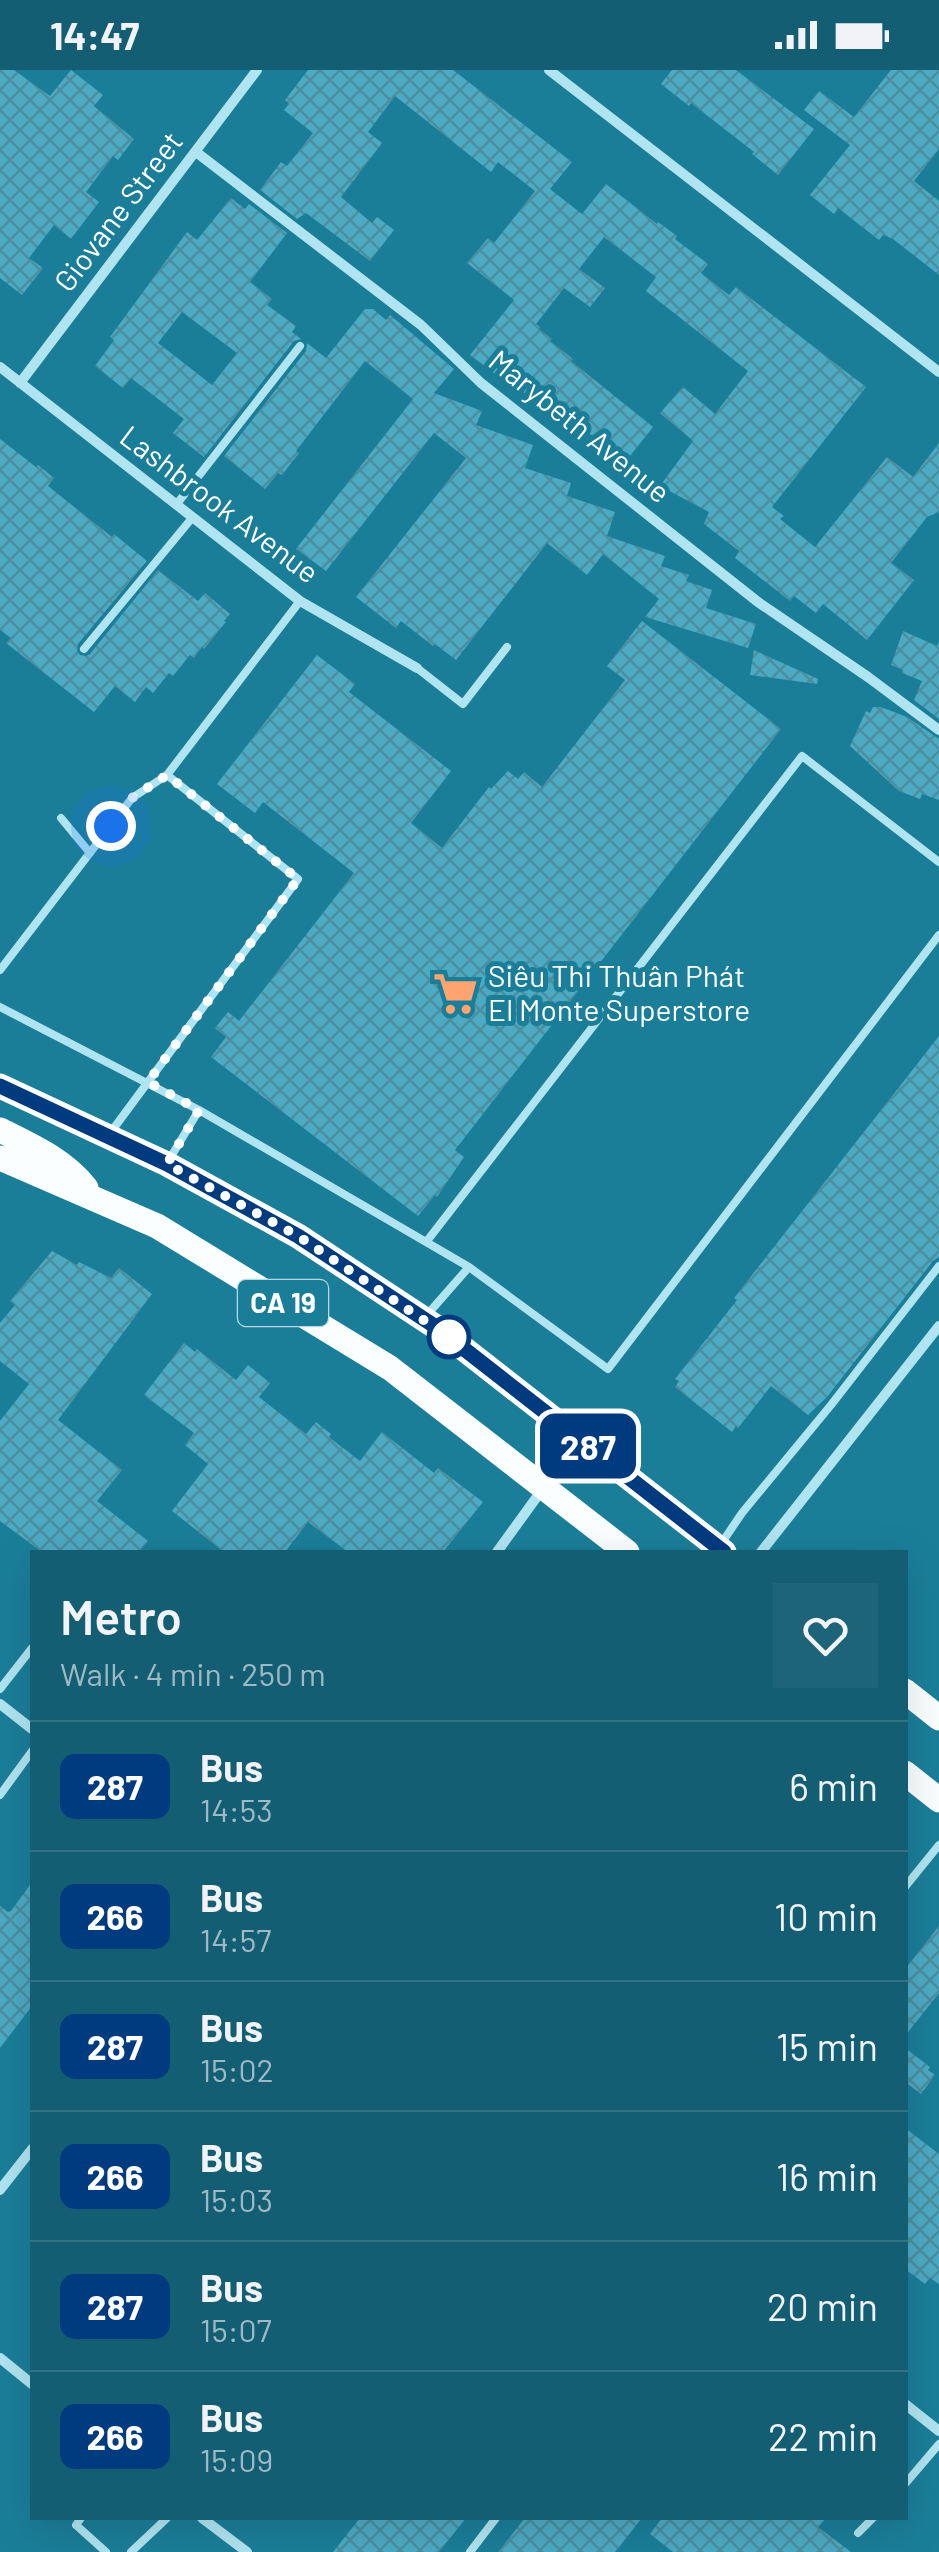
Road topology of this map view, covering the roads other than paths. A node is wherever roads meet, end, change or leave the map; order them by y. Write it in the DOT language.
graph roads {
  1 [pos="256,70"];
  2 [pos="548,70"];
  3 [pos="196,152"];
  4 [pos="300,346"];
  5 [pos="0,367"];
  6 [pos="939,372"];
  7 [pos="20,383"];
  8 [pos="176,505"];
  9 [pos="192,518"];
  10 [pos="300,601"];
  11 [pos="507,647"];
  12 [pos="84,649"];
  13 [pos="416,668"];
  14 [pos="939,730"];
  15 [pos="167,775"];
  16 [pos="61,818"];
  17 [pos="90,853"];
  18 [pos="939,862"];
  19 [pos="939,934"];
  20 [pos="0,970"];
  21 [pos="0,1007"];
  22 [pos="148,1082"];
  23 [pos="0,1086"];
  24 [pos="199,1110"];
  25 [pos="0,1130"];
  26 [pos="108,1136"];
  27 [pos="0,1158"];
  28 [pos="167,1164"];
  29 [pos="95,1199"];
  30 [pos="427,1241"];
  31 [pos="939,1266"];
  32 [pos="470,1267"];
  33 [pos="424,1319"];
  34 [pos="939,1327"];
  35 [pos="579,1439"];
  36 [pos="543,1486"];
  37 [pos="499,1550"];
  38 [pos="623,1550"];
  39 [pos="721,1550"];
  40 [pos="763,1550"];
  41 [pos="30,1650"];
  42 [pos="23,1659"];
  43 [pos="30,1664"];
  44 [pos="0,1689"];
  45 [pos="908,1694"];
  46 [pos="0,1704"];
  47 [pos="937,1712"];
  48 [pos="30,1727"];
  49 [pos="30,1754"];
  50 [pos="908,1775"];
  51 [pos="0,1795"];
  52 [pos="939,1800"];
  53 [pos="939,1845"];
  54 [pos="908,1884"];
  55 [pos="30,2151"];
  56 [pos="0,2190"];
  57 [pos="0,2358"];
  58 [pos="30,2382"];
  59 [pos="908,2406"];
  60 [pos="939,2431"];
  61 [pos="939,2444"];
  62 [pos="908,2480"];
  63 [pos="79,2520"];
  64 [pos="165,2520"];
  65 [pos="205,2520"];
  66 [pos="494,2520"];
  67 [pos="871,2520"];
  68 [pos="858,2534"];
  69 [pos="106,2552"];
  70 [pos="131,2552"];
  71 [pos="247,2552"];
  72 [pos="470,2552"];
  1 -- 3 [label="street, Giovane Street"];
  2 -- 6 [label="street"];
  3 -- 7 [label="street, Giovane Street"];
  3 -- 14 [label="street, Marybeth Avenue"];
  4 -- 8 [label="lane"];
  5 -- 7 [label="street, Lashbrook Avenue"];
  7 -- 8 [label="street, Lashbrook Avenue"];
  8 -- 9 [label="street, Lashbrook Avenue"];
  9 -- 10 [label="street, Lashbrook Avenue"];
  9 -- 12 [label="lane"];
  10 -- 13 [label="street, Lashbrook Avenue"];
  10 -- 15 [label="lane"];
  11 -- 13 [label="lane"];
  15 -- 17 [label="lane"];
  15 -- 22 [label="lane"];
  16 -- 17 [label="lane"];
  17 -- 20 [label="lane"];
  18 -- 30 [label="lane"];
  19 -- 32 [label="lane"];
  21 -- 22 [label="lane"];
  22 -- 24 [label="lane"];
  22 -- 26 [label="lane"];
  23 -- 26 [label="main road, CA 19"];
  24 -- 28 [label="lane"];
  24 -- 30 [label="lane"];
  25 -- 29 [label="main road"];
  26 -- 28 [label="main road, CA 19"];
  27 -- 29 [label="main road, CA 19"];
  28 -- 33 [label="main road, CA 19"];
  29 -- 36 [label="main road, CA 19"];
  30 -- 32 [label="lane"];
  31 -- 39 [label="lane"];
  32 -- 33 [label="lane"];
  33 -- 35 [label="main road, CA 19"];
  34 -- 40 [label="street"];
  35 -- 36 [label="street"];
  35 -- 39 [label="main road, CA 19"];
  36 -- 37 [label="street"];
  36 -- 38 [label="main road, CA 19"];
  41 -- 42 [label="lane"];
  42 -- 43 [label="lane"];
  42 -- 44 [label="lane"];
  45 -- 47 [label="main road"];
  46 -- 48 [label="street"];
  49 -- 51 [label="lane"];
  50 -- 52 [label="main road"];
  53 -- 54 [label="lane"];
  55 -- 56 [label="street"];
  57 -- 58 [label="street"];
  59 -- 60 [label="street"];
  61 -- 62 [label="lane"];
  63 -- 69 [label="lane"];
  64 -- 70 [label="lane"];
  65 -- 71 [label="street"];
  66 -- 72 [label="lane"];
  67 -- 68 [label="lane"];
}
